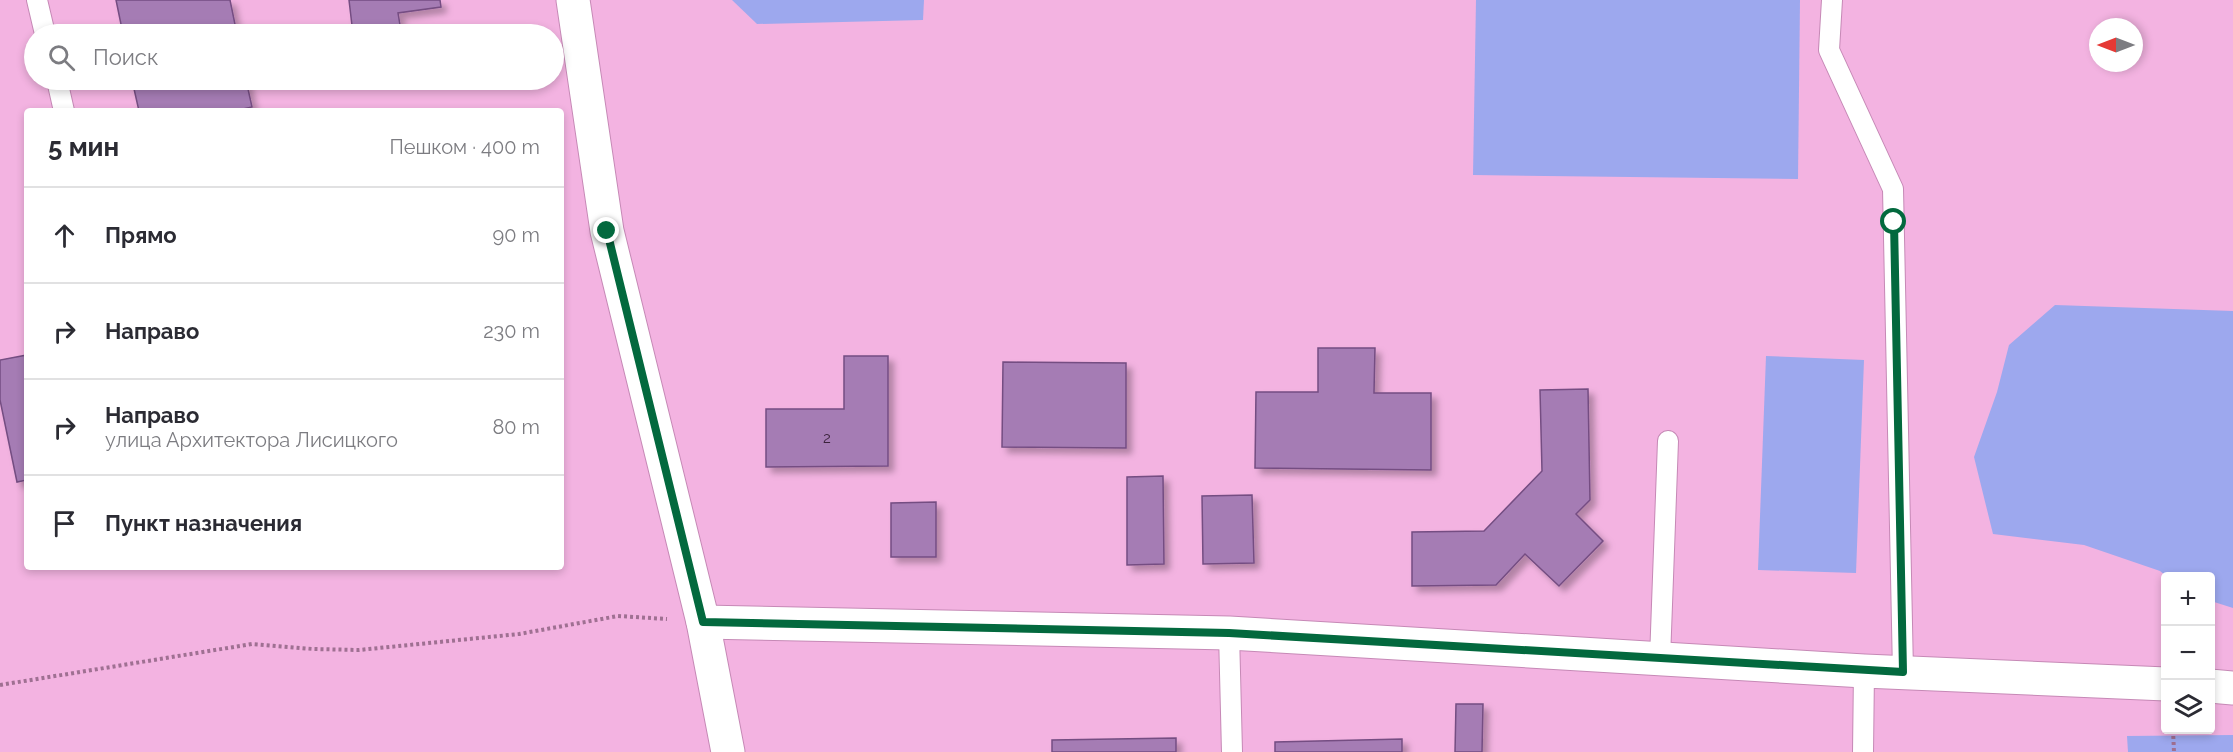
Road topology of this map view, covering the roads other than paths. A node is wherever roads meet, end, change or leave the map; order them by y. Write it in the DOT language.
graph roads {
  1 [pos="37,0"];
  2 [pos="573,0"];
  3 [pos="1832,0"];
  4 [pos="43,24"];
  5 [pos="59,90"];
  6 [pos="63,108"];
  7 [pos="1668,441"];
  8 [pos="703,622"];
  9 [pos="1229,633"];
  10 [pos="1660,658"];
  11 [pos="1863,671"];
  12 [pos="1903,672"];
  13 [pos="2161,684"];
  14 [pos="2215,687"];
  15 [pos="2233,688"];
  16 [pos="728,752"];
  17 [pos="1232,752"];
  18 [pos="1863,752"];
  1 -- 4 [label="lane"];
  2 -- 8 [label="street"];
  3 -- 12 [label="lane"];
  5 -- 6 [label="lane"];
  7 -- 10 [label="lane"];
  8 -- 9 [label="street"];
  8 -- 16 [label="street"];
  9 -- 10 [label="street"];
  9 -- 17 [label="lane"];
  10 -- 11 [label="street"];
  11 -- 12 [label="street"];
  11 -- 18 [label="lane"];
  12 -- 13 [label="street"];
  14 -- 15 [label="street"];
}
